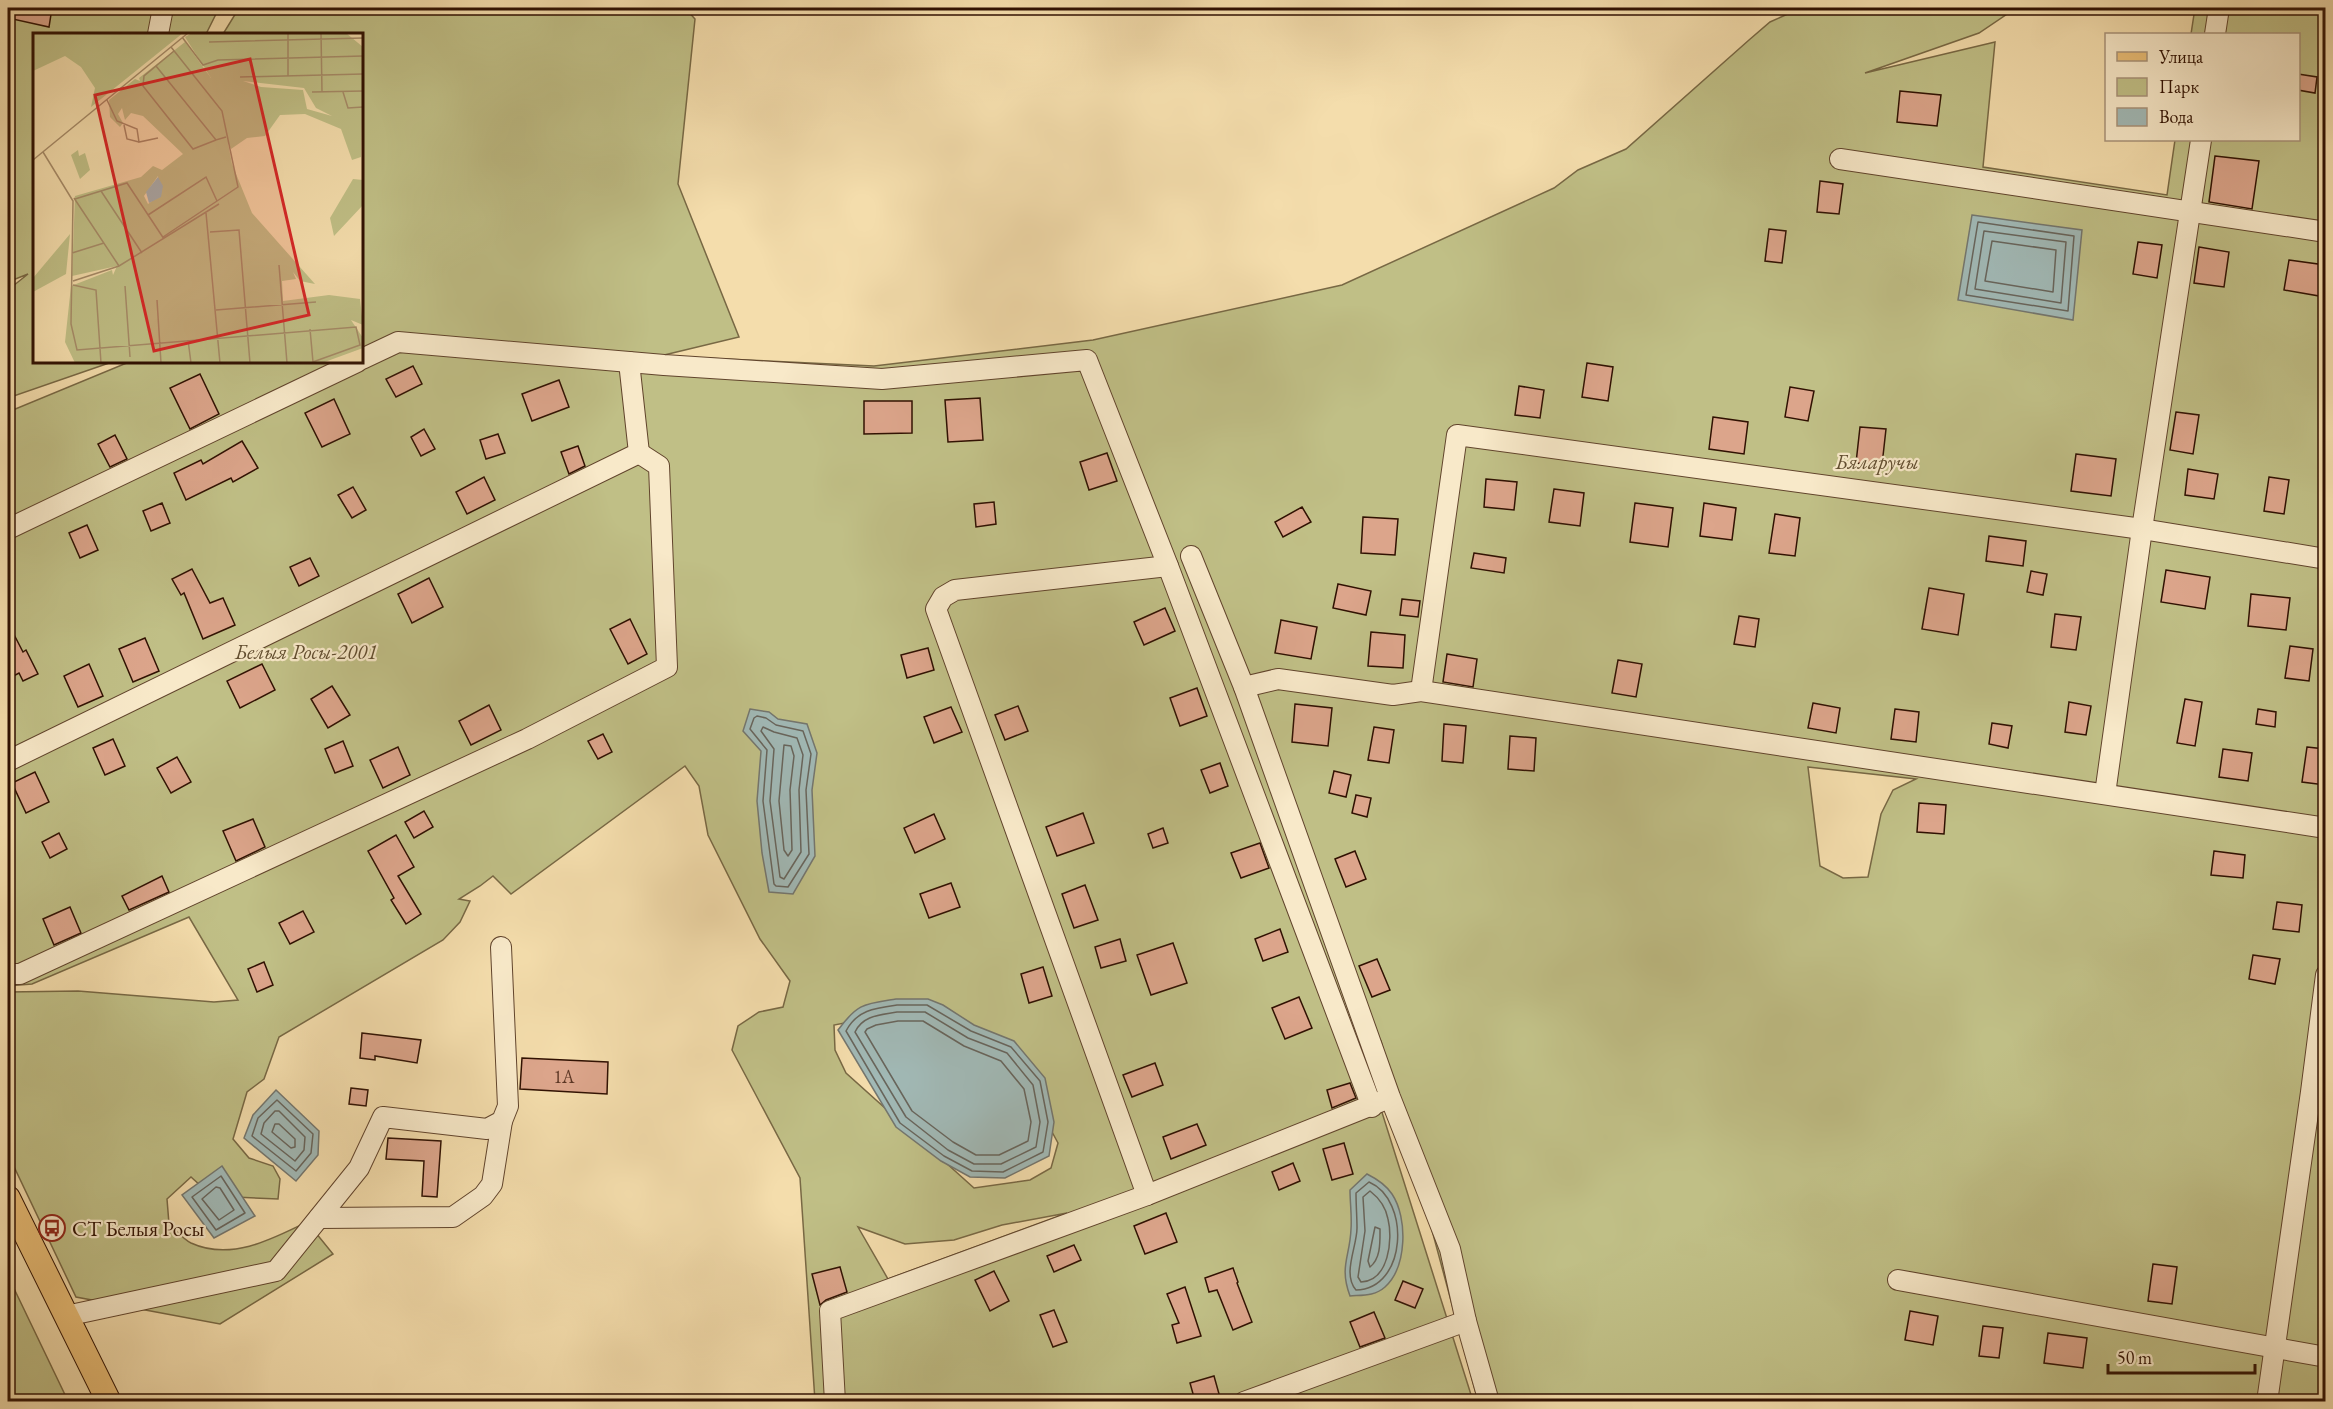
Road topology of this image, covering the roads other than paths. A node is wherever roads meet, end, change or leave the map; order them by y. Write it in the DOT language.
graph roads {
  1 [pos="163,8"];
  2 [pos="2219,8"];
  3 [pos="158,33"];
  4 [pos="2215,33"];
  5 [pos="2201,141"];
  6 [pos="1840,159"];
  7 [pos="2191,212"];
  8 [pos="2325,232"];
  9 [pos="363,359"];
  10 [pos="629,362"];
  11 [pos="355,363"];
  12 [pos="639,453"];
  13 [pos="8,529"];
  14 [pos="2142,529"];
  15 [pos="1191,556"];
  16 [pos="2325,559"];
  17 [pos="1168,566"];
  18 [pos="1244,687"];
  19 [pos="1420,691"];
  20 [pos="8,761"];
  21 [pos="2105,794"];
  22 [pos="2325,828"];
  23 [pos="501,947"];
  24 [pos="8,974"];
  25 [pos="2325,975"];
  26 [pos="2318,1093"];
  27 [pos="1390,1097"];
  28 [pos="1372,1107"];
  29 [pos="502,1121"];
  30 [pos="1147,1194"];
  31 [pos="8,1198"];
  32 [pos="319,1218"];
  33 [pos="1898,1280"];
  34 [pos="66,1316"];
  35 [pos="1466,1321"];
  36 [pos="2274,1349"];
  37 [pos="2325,1357"];
  38 [pos="109,1401"];
  39 [pos="835,1401"];
  40 [pos="1244,1401"];
  41 [pos="1489,1401"];
  42 [pos="2267,1401"];
  1 -- 3 [label="street"];
  2 -- 4 [label="street"];
  5 -- 7 [label="street"];
  6 -- 7 [label="street"];
  7 -- 8 [label="street"];
  7 -- 14 [label="street"];
  9 -- 10 [label="street"];
  10 -- 12 [label="street"];
  10 -- 17 [label="street"];
  11 -- 13 [label="street"];
  12 -- 20 [label="street"];
  12 -- 24 [label="street"];
  14 -- 16 [label="street"];
  14 -- 19 [label="street"];
  14 -- 21 [label="street"];
  15 -- 18 [label="street"];
  17 -- 28 [label="street"];
  17 -- 30 [label="street"];
  18 -- 19 [label="street"];
  18 -- 27 [label="street"];
  19 -- 21 [label="street"];
  21 -- 22 [label="street"];
  23 -- 29 [label="street"];
  25 -- 26 [label="street"];
  26 -- 36 [label="street"];
  27 -- 28 [label="street"];
  27 -- 35 [label="street"];
  28 -- 30 [label="street"];
  29 -- 32 [label="street"];
  29 -- 32 [label="street"];
  30 -- 39 [label="street"];
  31 -- 34 [label="main road"];
  32 -- 34 [label="street"];
  33 -- 36 [label="street"];
  34 -- 38 [label="main road"];
  35 -- 40 [label="street"];
  35 -- 41 [label="street"];
  36 -- 37 [label="street"];
  36 -- 42 [label="street"];
}
